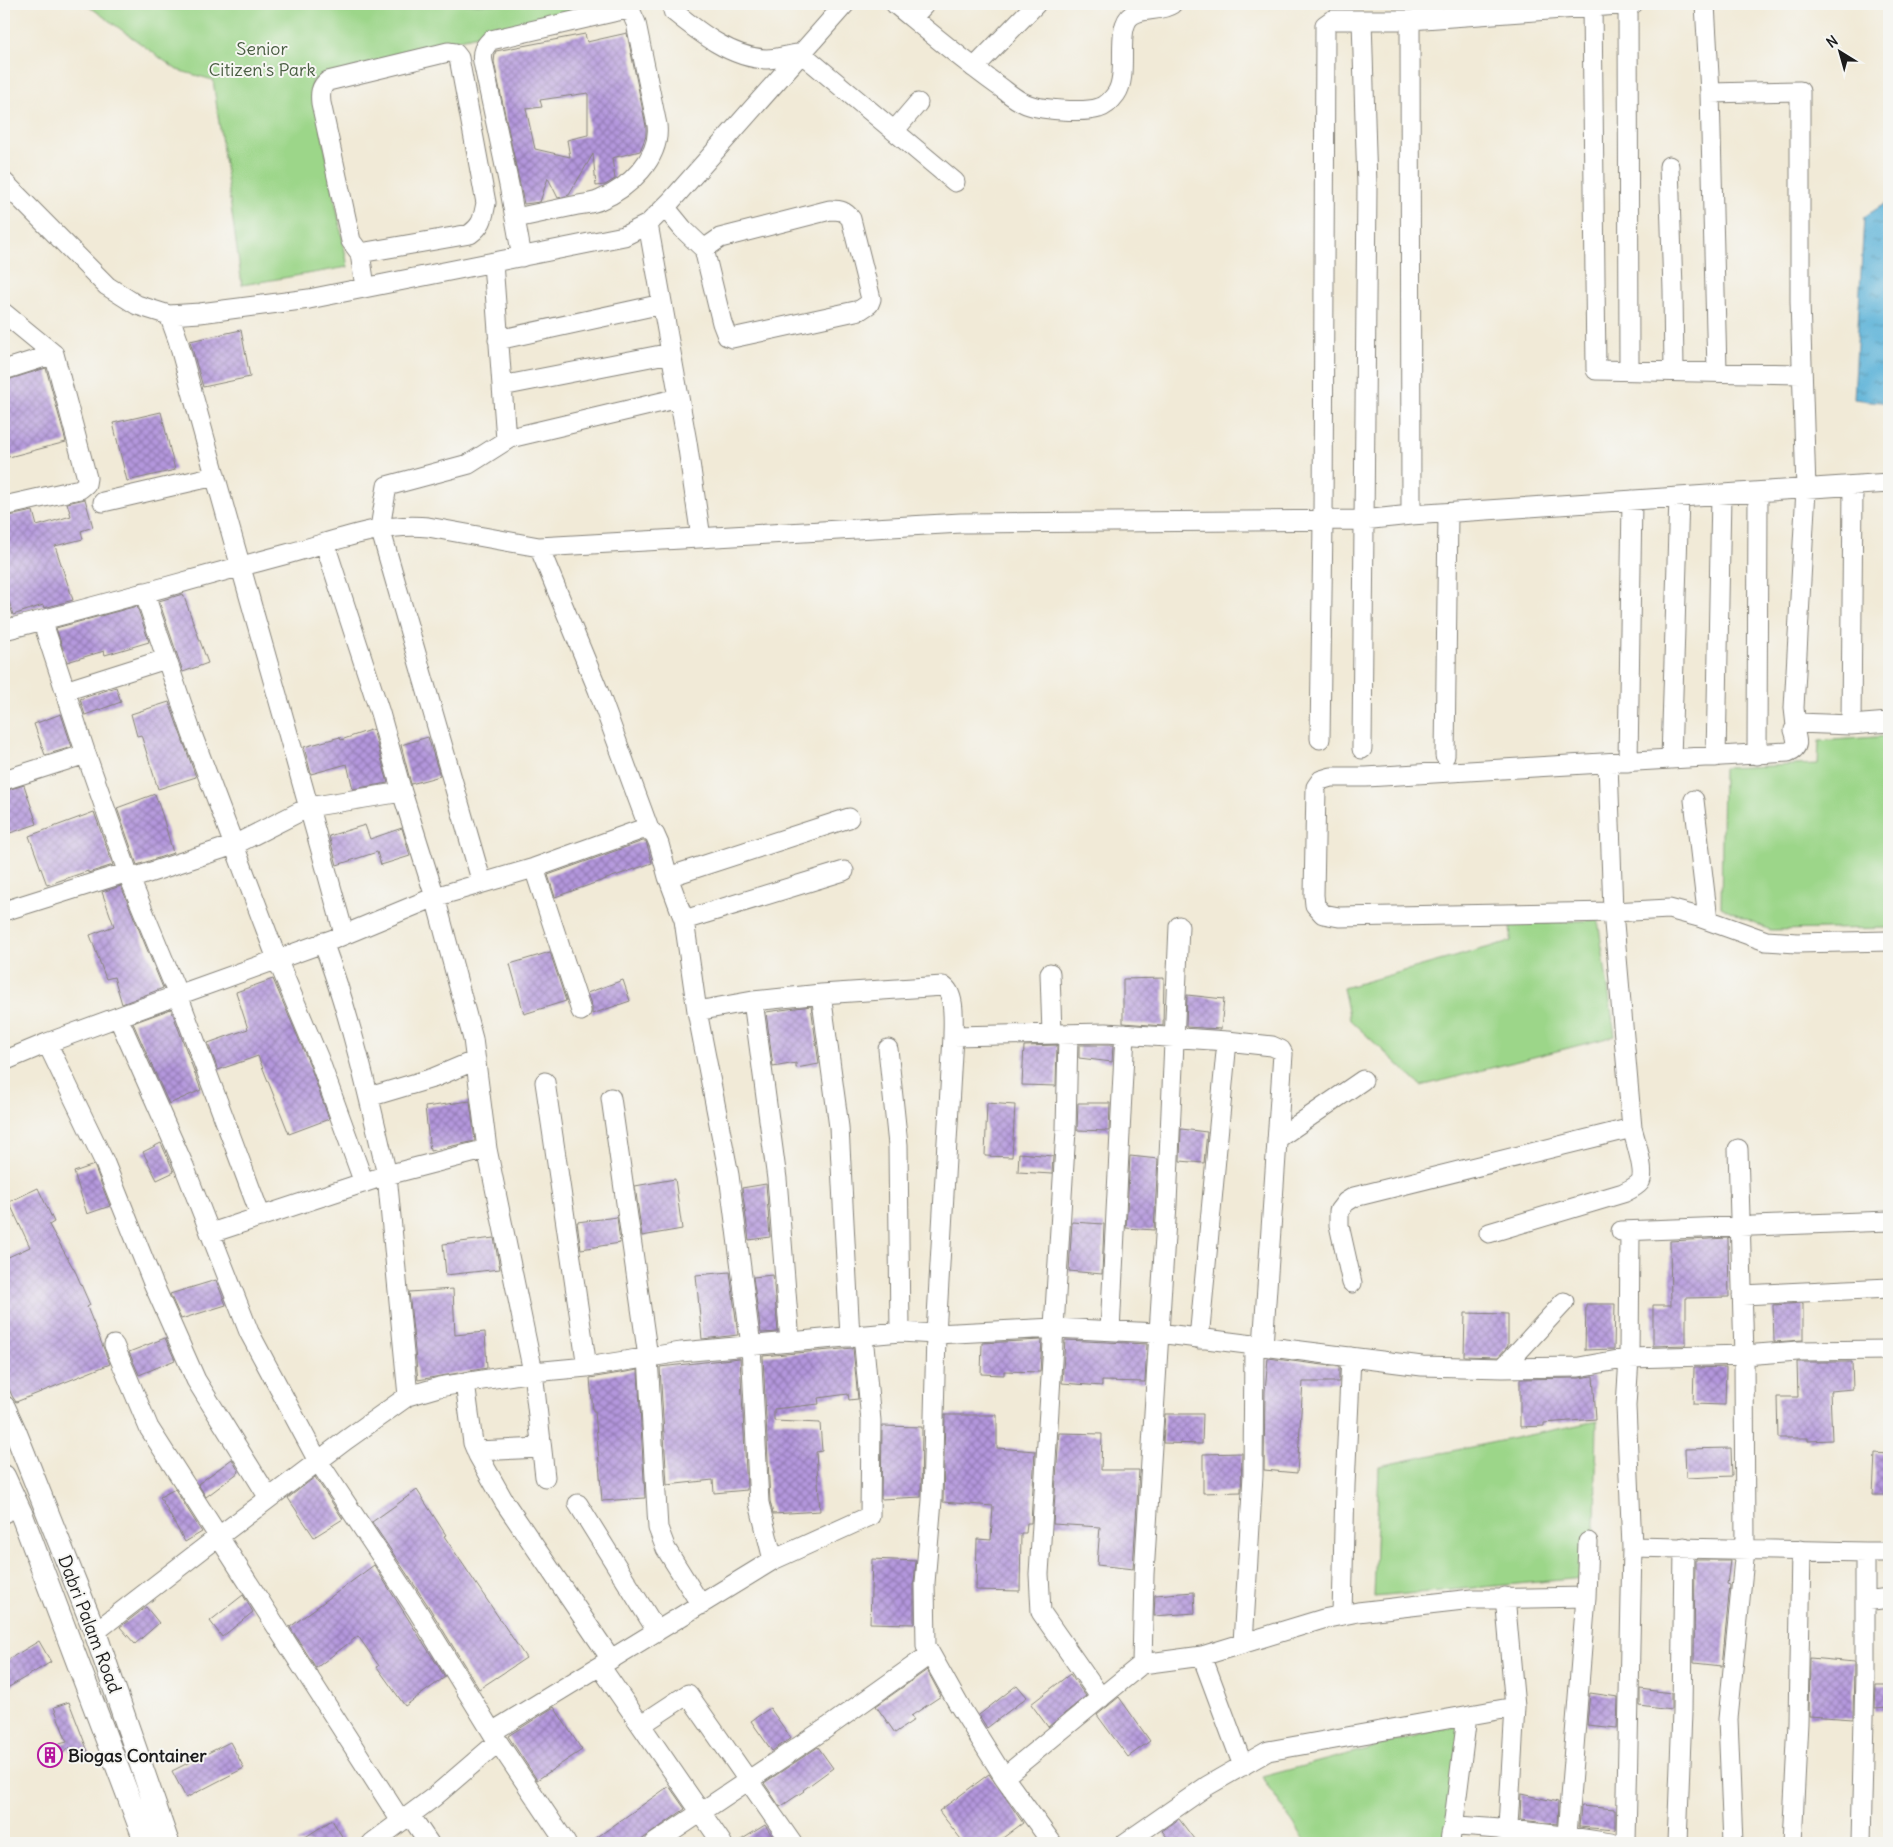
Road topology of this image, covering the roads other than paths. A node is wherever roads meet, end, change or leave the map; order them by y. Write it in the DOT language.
graph roads {
  1 [pos="845,4"];
  2 [pos="895,4"];
  3 [pos="925,4"];
  4 [pos="1628,4"];
  5 [pos="1633,4"];
  6 [pos="1705,4"];
  7 [pos="1034,5"];
  8 [pos="1164,5"];
  9 [pos="1592,6"];
  10 [pos="1125,10"];
  11 [pos="674,11"];
  12 [pos="912,18"];
  13 [pos="1362,20"];
  14 [pos="1410,20"];
  15 [pos="801,53"];
  16 [pos="974,68"];
  17 [pos="1710,93"];
  18 [pos="918,103"];
  19 [pos="894,131"];
  20 [pos="1669,166"];
  21 [pos="4,182"];
  22 [pos="955,182"];
  23 [pos="665,207"];
  24 [pos="516,218"];
  25 [pos="648,224"];
  26 [pos="704,249"];
  27 [pos="360,254"];
  28 [pos="522,257"];
  29 [pos="493,263"];
  30 [pos="365,287"];
  31 [pos="662,304"];
  32 [pos="4,313"];
  33 [pos="169,315"];
  34 [pos="498,340"];
  35 [pos="671,353"];
  36 [pos="54,354"];
  37 [pos="1629,369"];
  38 [pos="4,370"];
  39 [pos="1674,371"];
  40 [pos="1717,371"];
  41 [pos="1802,374"];
  42 [pos="502,386"];
  43 [pos="680,398"];
  44 [pos="506,440"];
  45 [pos="214,476"];
  46 [pos="1889,483"];
  47 [pos="1853,486"];
  48 [pos="1806,489"];
  49 [pos="1758,492"];
  50 [pos="1721,494"];
  51 [pos="1679,498"];
  52 [pos="1632,500"];
  53 [pos="5,502"];
  54 [pos="103,502"];
  55 [pos="1448,513"];
  56 [pos="1411,515"];
  57 [pos="1363,520"];
  58 [pos="1323,522"];
  59 [pos="380,528"];
  60 [pos="701,538"];
  61 [pos="325,544"];
  62 [pos="539,547"];
  63 [pos="240,567"];
  64 [pos="144,592"];
  65 [pos="42,620"];
  66 [pos="4,630"];
  67 [pos="166,659"];
  68 [pos="65,691"];
  69 [pos="1889,722"];
  70 [pos="1851,724"];
  71 [pos="1796,726"];
  72 [pos="1320,739"];
  73 [pos="1362,749"];
  74 [pos="86,754"];
  75 [pos="1756,755"];
  76 [pos="1445,756"];
  77 [pos="1716,757"];
  78 [pos="1672,759"];
  79 [pos="1628,762"];
  80 [pos="1608,763"];
  81 [pos="4,780"];
  82 [pos="402,792"];
  83 [pos="1694,800"];
  84 [pos="309,807"];
  85 [pos="849,818"];
  86 [pos="649,829"];
  87 [pos="234,845"];
  88 [pos="534,868"];
  89 [pos="844,871"];
  90 [pos="129,875"];
  91 [pos="668,877"];
  92 [pos="482,883"];
  93 [pos="435,897"];
  94 [pos="4,911"];
  95 [pos="1613,912"];
  96 [pos="684,920"];
  97 [pos="1708,920"];
  98 [pos="1178,926"];
  99 [pos="344,934"];
  100 [pos="1889,941"];
  101 [pos="323,942"];
  102 [pos="277,959"];
  103 [pos="1050,973"];
  104 [pos="821,994"];
  105 [pos="178,995"];
  106 [pos="753,1001"];
  107 [pos="581,1011"];
  108 [pos="697,1011"];
  109 [pos="118,1017"];
  110 [pos="1060,1034"];
  111 [pos="1124,1034"];
  112 [pos="953,1036"];
  113 [pos="1175,1038"];
  114 [pos="1227,1041"];
  115 [pos="47,1043"];
  116 [pos="888,1048"];
  117 [pos="476,1060"];
  118 [pos="4,1061"];
  119 [pos="1363,1080"];
  120 [pos="545,1082"];
  121 [pos="369,1097"];
  122 [pos="611,1098"];
  123 [pos="1632,1128"];
  124 [pos="1277,1139"];
  125 [pos="487,1148"];
  126 [pos="1738,1149"];
  127 [pos="387,1176"];
  128 [pos="364,1183"];
  129 [pos="261,1217"];
  130 [pos="1889,1220"];
  131 [pos="1740,1226"];
  132 [pos="1489,1232"];
  133 [pos="211,1233"];
  134 [pos="1352,1283"];
  135 [pos="1889,1288"];
  136 [pos="1742,1295"];
  137 [pos="1564,1302"];
  138 [pos="1054,1328"];
  139 [pos="1110,1331"];
  140 [pos="900,1332"];
  141 [pos="1158,1333"];
  142 [pos="936,1334"];
  143 [pos="856,1336"];
  144 [pos="1199,1339"];
  145 [pos="790,1342"];
  146 [pos="114,1345"];
  147 [pos="1258,1345"];
  148 [pos="751,1346"];
  149 [pos="1889,1350"];
  150 [pos="1744,1355"];
  151 [pos="648,1357"];
  152 [pos="1351,1357"];
  153 [pos="1629,1358"];
  154 [pos="588,1367"];
  155 [pos="1503,1368"];
  156 [pos="533,1372"];
  157 [pos="465,1383"];
  158 [pos="408,1396"];
  159 [pos="4,1407"];
  160 [pos="541,1448"];
  161 [pos="476,1451"];
  162 [pos="318,1461"];
  163 [pos="4,1476"];
  164 [pos="545,1477"];
  165 [pos="269,1498"];
  166 [pos="578,1504"];
  167 [pos="11,1510"];
  168 [pos="218,1537"];
  169 [pos="1588,1542"];
  170 [pos="1632,1547"];
  171 [pos="1684,1547"];
  172 [pos="1745,1549"];
  173 [pos="1801,1550"];
  174 [pos="1864,1552"];
  175 [pos="1889,1552"];
  176 [pos="772,1560"];
  177 [pos="1505,1597"];
  178 [pos="1586,1597"];
  179 [pos="1889,1598"];
  180 [pos="1865,1601"];
  181 [pos="701,1605"];
  182 [pos="1342,1615"];
  183 [pos="658,1631"];
  184 [pos="95,1632"];
  185 [pos="1243,1643"];
  186 [pos="929,1655"];
  187 [pos="1202,1656"];
  188 [pos="605,1663"];
  189 [pos="1142,1664"];
  190 [pos="1101,1698"];
  191 [pos="1515,1707"];
  192 [pos="1468,1716"];
  193 [pos="640,1724"];
  194 [pos="495,1737"];
  195 [pos="138,1754"];
  196 [pos="115,1761"];
  197 [pos="1243,1766"];
  198 [pos="1004,1777"];
  199 [pos="748,1780"];
  200 [pos="701,1812"];
  201 [pos="406,1818"];
  202 [pos="1567,1835"];
  203 [pos="1452,1836"];
  204 [pos="1508,1836"];
  205 [pos="146,1843"];
  206 [pos="168,1843"];
  207 [pos="372,1843"];
  208 [pos="429,1843"];
  209 [pos="566,1843"];
  210 [pos="655,1843"];
  211 [pos="722,1843"];
  212 [pos="792,1843"];
  213 [pos="1052,1843"];
  214 [pos="1125,1843"];
  215 [pos="1603,1843"];
  216 [pos="1626,1843"];
  217 [pos="1677,1843"];
  218 [pos="1732,1843"];
  219 [pos="1792,1843"];
  220 [pos="1861,1843"];
  1 -- 15 [label="street"];
  2 -- 12 [label="street"];
  3 -- 12 [label="street"];
  4 -- 5 [label="street"];
  4 -- 9 [label="street"];
  4 -- 37 [label="street"];
  6 -- 17 [label="street"];
  7 -- 16 [label="street"];
  8 -- 10 [label="street"];
  9 -- 14 [label="street"];
  9 -- 37 [label="street"];
  10 -- 16 [label="street"];
  11 -- 15 [label="street"];
  12 -- 16 [label="street"];
  13 -- 14 [label="street"];
  13 -- 57 [label="street"];
  13 -- 58 [label="street"];
  14 -- 56 [label="street"];
  15 -- 19 [label="street"];
  15 -- 23 [label="street"];
  17 -- 40 [label="street"];
  17 -- 41 [label="street"];
  18 -- 19 [label="street"];
  19 -- 22 [label="street"];
  20 -- 39 [label="street"];
  21 -- 33 [label="street"];
  23 -- 25 [label="street"];
  23 -- 26 [label="street"];
  24 -- 24 [label="street"];
  24 -- 28 [label="street"];
  25 -- 28 [label="street"];
  25 -- 31 [label="street"];
  26 -- 26 [label="street"];
  27 -- 27 [label="street"];
  27 -- 30 [label="street"];
  28 -- 29 [label="street"];
  29 -- 30 [label="street"];
  29 -- 34 [label="street"];
  30 -- 33 [label="street"];
  31 -- 34 [label="street"];
  31 -- 35 [label="street"];
  32 -- 36 [label="street"];
  33 -- 45 [label="street"];
  34 -- 42 [label="street"];
  35 -- 42 [label="street"];
  35 -- 43 [label="street"];
  36 -- 38 [label="street"];
  36 -- 53 [label="street"];
  37 -- 39 [label="street"];
  39 -- 40 [label="street"];
  40 -- 41 [label="street"];
  41 -- 48 [label="street"];
  42 -- 44 [label="street"];
  43 -- 44 [label="street"];
  43 -- 60 [label="street"];
  44 -- 59 [label="street"];
  45 -- 54 [label="street"];
  45 -- 63 [label="street"];
  46 -- 47 [label="street"];
  47 -- 48 [label="street"];
  47 -- 70 [label="street"];
  48 -- 49 [label="street"];
  48 -- 71 [label="street"];
  49 -- 50 [label="street"];
  49 -- 75 [label="street"];
  50 -- 51 [label="street"];
  50 -- 77 [label="street"];
  51 -- 52 [label="street"];
  51 -- 78 [label="street"];
  52 -- 55 [label="street"];
  52 -- 79 [label="street"];
  55 -- 56 [label="street"];
  55 -- 76 [label="street"];
  56 -- 57 [label="street"];
  57 -- 58 [label="street"];
  57 -- 73 [label="street"];
  58 -- 60 [label="street"];
  58 -- 72 [label="street"];
  59 -- 61 [label="street"];
  59 -- 62 [label="street"];
  59 -- 92 [label="street"];
  60 -- 62 [label="street"];
  61 -- 63 [label="street"];
  61 -- 82 [label="street"];
  62 -- 86 [label="street"];
  63 -- 64 [label="street"];
  63 -- 84 [label="street"];
  64 -- 65 [label="street"];
  64 -- 67 [label="street"];
  65 -- 66 [label="street"];
  65 -- 68 [label="street"];
  67 -- 68 [label="street"];
  67 -- 87 [label="street"];
  68 -- 74 [label="street"];
  69 -- 70 [label="street"];
  70 -- 71 [label="street"];
  71 -- 75 [label="street"];
  74 -- 81 [label="street"];
  74 -- 90 [label="street"];
  75 -- 77 [label="street"];
  77 -- 78 [label="street"];
  78 -- 79 [label="street"];
  79 -- 80 [label="street"];
  80 -- 95 [label="street"];
  80 -- 95 [label="street"];
  82 -- 84 [label="street"];
  82 -- 93 [label="street"];
  83 -- 97 [label="street"];
  84 -- 87 [label="street"];
  84 -- 99 [label="street"];
  85 -- 91 [label="street"];
  86 -- 88 [label="street"];
  86 -- 91 [label="street"];
  87 -- 90 [label="street"];
  87 -- 102 [label="street"];
  88 -- 92 [label="street"];
  88 -- 107 [label="street"];
  89 -- 96 [label="street"];
  90 -- 94 [label="street"];
  90 -- 105 [label="street"];
  91 -- 96 [label="street"];
  92 -- 93 [label="street"];
  93 -- 99 [label="street"];
  93 -- 117 [label="street"];
  95 -- 97 [label="street"];
  95 -- 123 [label="street"];
  96 -- 108 [label="street"];
  97 -- 100 [label="street"];
  98 -- 113 [label="street"];
  99 -- 101 [label="street"];
  101 -- 102 [label="street"];
  101 -- 121 [label="street"];
  102 -- 105 [label="street"];
  102 -- 128 [label="street"];
  103 -- 110 [label="street"];
  104 -- 106 [label="street"];
  104 -- 112 [label="street"];
  104 -- 143 [label="street"];
  105 -- 109 [label="street"];
  105 -- 129 [label="street"];
  106 -- 108 [label="street"];
  106 -- 145 [label="street"];
  108 -- 148 [label="street"];
  109 -- 115 [label="street"];
  109 -- 133 [label="street"];
  110 -- 111 [label="street"];
  110 -- 112 [label="street"];
  110 -- 138 [label="street"];
  111 -- 113 [label="street"];
  111 -- 139 [label="street"];
  112 -- 142 [label="street"];
  113 -- 114 [label="street"];
  113 -- 141 [label="street"];
  114 -- 124 [label="street"];
  114 -- 144 [label="street"];
  115 -- 118 [label="street"];
  115 -- 165 [label="street"];
  116 -- 140 [label="street"];
  117 -- 121 [label="street"];
  117 -- 125 [label="street"];
  119 -- 124 [label="street"];
  120 -- 154 [label="street"];
  121 -- 127 [label="street"];
  122 -- 151 [label="street"];
  123 -- 132 [label="street"];
  123 -- 134 [label="street"];
  124 -- 147 [label="street"];
  125 -- 127 [label="street"];
  125 -- 156 [label="street"];
  126 -- 131 [label="street"];
  127 -- 128 [label="street"];
  127 -- 158 [label="street"];
  128 -- 129 [label="street"];
  129 -- 133 [label="street"];
  130 -- 131 [label="street"];
  131 -- 136 [label="street"];
  131 -- 153 [label="street"];
  133 -- 162 [label="street"];
  135 -- 136 [label="street"];
  136 -- 150 [label="street"];
  137 -- 155 [label="street"];
  138 -- 139 [label="street"];
  138 -- 142 [label="street"];
  138 -- 190 [label="street"];
  139 -- 141 [label="street"];
  140 -- 142 [label="street"];
  140 -- 143 [label="street"];
  141 -- 144 [label="street"];
  141 -- 189 [label="street"];
  142 -- 186 [label="street"];
  143 -- 145 [label="street"];
  143 -- 176 [label="street"];
  144 -- 147 [label="street"];
  145 -- 148 [label="street"];
  146 -- 168 [label="street"];
  147 -- 152 [label="street"];
  147 -- 185 [label="street"];
  148 -- 151 [label="street"];
  148 -- 176 [label="street"];
  149 -- 150 [label="street"];
  150 -- 153 [label="street"];
  150 -- 172 [label="street"];
  151 -- 154 [label="street"];
  151 -- 181 [label="street"];
  152 -- 155 [label="street"];
  152 -- 182 [label="street"];
  153 -- 155 [label="street"];
  153 -- 170 [label="street"];
  154 -- 156 [label="street"];
  156 -- 157 [label="street"];
  156 -- 160 [label="street"];
  157 -- 158 [label="street"];
  157 -- 161 [label="street"];
  158 -- 162 [label="street"];
  159 -- 184 [label="main road, Dabri Palam Road"];
  160 -- 161 [label="street"];
  160 -- 164 [label="street"];
  161 -- 188 [label="street"];
  162 -- 165 [label="street"];
  162 -- 194 [label="street"];
  163 -- 167 [label="main road, Dabri Palam Road"];
  165 -- 168 [label="street"];
  166 -- 183 [label="street"];
  167 -- 196 [label="main road, Dabri Palam Road"];
  168 -- 184 [label="street"];
  168 -- 201 [label="street"];
  169 -- 178 [label="street"];
  170 -- 171 [label="street"];
  170 -- 216 [label="street"];
  171 -- 172 [label="street"];
  171 -- 217 [label="street"];
  172 -- 173 [label="street"];
  172 -- 218 [label="street"];
  173 -- 174 [label="street"];
  173 -- 219 [label="street"];
  174 -- 175 [label="street"];
  174 -- 180 [label="street"];
  176 -- 181 [label="street"];
  177 -- 178 [label="street"];
  177 -- 182 [label="street"];
  177 -- 191 [label="street"];
  178 -- 202 [label="street"];
  179 -- 180 [label="street"];
  180 -- 220 [label="street"];
  181 -- 183 [label="street"];
  182 -- 185 [label="street"];
  183 -- 188 [label="street"];
  184 -- 195 [label="main road, Dabri Palam Road"];
  185 -- 187 [label="street"];
  186 -- 198 [label="street"];
  186 -- 199 [label="street"];
  187 -- 189 [label="street"];
  187 -- 197 [label="street"];
  188 -- 193 [label="street"];
  188 -- 194 [label="street"];
  189 -- 190 [label="street"];
  190 -- 198 [label="street"];
  191 -- 192 [label="street"];
  191 -- 204 [label="street"];
  192 -- 197 [label="street"];
  192 -- 203 [label="street"];
  193 -- 199 [label="street"];
  193 -- 200 [label="street"];
  194 -- 201 [label="street"];
  194 -- 209 [label="street"];
  195 -- 196 [label="main road"];
  195 -- 206 [label="main road, Dabri Palam Road"];
  196 -- 205 [label="main road, Dabri Palam Road"];
  197 -- 214 [label="street"];
  198 -- 213 [label="street"];
  199 -- 200 [label="street"];
  199 -- 212 [label="street"];
  200 -- 210 [label="street"];
  200 -- 211 [label="street"];
  201 -- 207 [label="street"];
  201 -- 208 [label="street"];
  202 -- 204 [label="street"];
  202 -- 215 [label="street"];
  203 -- 204 [label="street"];
}
